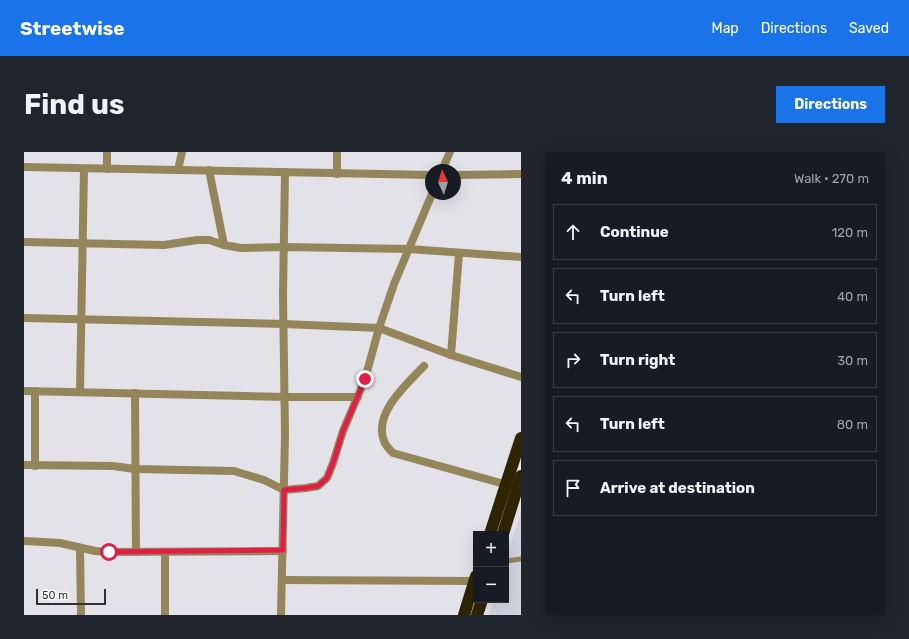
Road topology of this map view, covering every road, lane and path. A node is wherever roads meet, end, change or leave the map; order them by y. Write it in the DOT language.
graph roads {
  1 [pos="107,152"];
  2 [pos="182,152"];
  3 [pos="337,152"];
  4 [pos="450,152"];
  5 [pos="445,164"];
  6 [pos="24,167"];
  7 [pos="84,169"];
  8 [pos="107,169"];
  9 [pos="178,170"];
  10 [pos="210,170"];
  11 [pos="285,172"];
  12 [pos="337,174"];
  13 [pos="521,174"];
  14 [pos="425,175"];
  15 [pos="461,175"];
  16 [pos="429,200"];
  17 [pos="24,242"];
  18 [pos="83,243"];
  19 [pos="224,245"];
  20 [pos="284,247"];
  21 [pos="408,249"];
  22 [pos="459,253"];
  23 [pos="521,257"];
  24 [pos="24,318"];
  25 [pos="82,319"];
  26 [pos="284,324"];
  27 [pos="379,328"];
  28 [pos="452,355"];
  29 [pos="424,366"];
  30 [pos="521,378"];
  31 [pos="24,391"];
  32 [pos="35,391"];
  33 [pos="80,391"];
  34 [pos="135,393"];
  35 [pos="285,397"];
  36 [pos="358,397"];
  37 [pos="521,438"];
  38 [pos="24,465"];
  39 [pos="35,466"];
  40 [pos="135,469"];
  41 [pos="515,483"];
  42 [pos="284,490"];
  43 [pos="491,531"];
  44 [pos="504,531"];
  45 [pos="24,541"];
  46 [pos="80,548"];
  47 [pos="283,550"];
  48 [pos="136,552"];
  49 [pos="165,552"];
  50 [pos="521,560"];
  51 [pos="509,561"];
  52 [pos="473,579"];
  53 [pos="282,580"];
  54 [pos="473,588"];
  55 [pos="481,603"];
  56 [pos="81,615"];
  57 [pos="165,615"];
  58 [pos="281,615"];
  59 [pos="464,615"];
  60 [pos="477,615"];
  1 -- 8 [label="street"];
  2 -- 9 [label="street"];
  3 -- 12 [label="street"];
  4 -- 5 [label="street"];
  6 -- 7 [label="street"];
  7 -- 8 [label="street"];
  7 -- 18 [label="street"];
  8 -- 9 [label="street"];
  9 -- 10 [label="street"];
  10 -- 11 [label="street"];
  10 -- 19 [label="street"];
  11 -- 12 [label="street"];
  11 -- 20 [label="street"];
  12 -- 14 [label="street"];
  13 -- 15 [label="street"];
  16 -- 21 [label="street"];
  17 -- 18 [label="street"];
  18 -- 19 [label="street"];
  18 -- 25 [label="street"];
  19 -- 20 [label="street"];
  20 -- 21 [label="street"];
  20 -- 26 [label="street"];
  21 -- 22 [label="street"];
  21 -- 27 [label="street"];
  22 -- 23 [label="street"];
  22 -- 28 [label="street"];
  24 -- 25 [label="street"];
  25 -- 26 [label="street"];
  25 -- 33 [label="street"];
  26 -- 27 [label="street"];
  26 -- 35 [label="street"];
  27 -- 28 [label="street"];
  27 -- 36 [label="street"];
  28 -- 30 [label="street"];
  29 -- 41 [label="street"];
  31 -- 32 [label="street"];
  32 -- 33 [label="street"];
  32 -- 39 [label="street"];
  33 -- 34 [label="street"];
  34 -- 35 [label="street"];
  34 -- 40 [label="street"];
  35 -- 36 [label="street"];
  35 -- 42 [label="street"];
  36 -- 42 [label="street"];
  37 -- 41 [label="highway"];
  38 -- 39 [label="street"];
  39 -- 40 [label="street"];
  40 -- 42 [label="street"];
  40 -- 48 [label="street"];
  41 -- 43 [label="highway"];
  41 -- 44 [label="highway"];
  42 -- 47 [label="street"];
  45 -- 46 [label="street"];
  46 -- 48 [label="street"];
  46 -- 56 [label="street"];
  47 -- 49 [label="street"];
  47 -- 53 [label="street"];
  48 -- 49 [label="street"];
  49 -- 57 [label="street"];
  50 -- 51 [label="lane"];
  52 -- 53 [label="street"];
  53 -- 58 [label="street"];
  54 -- 59 [label="highway"];
  55 -- 60 [label="highway"];
}
